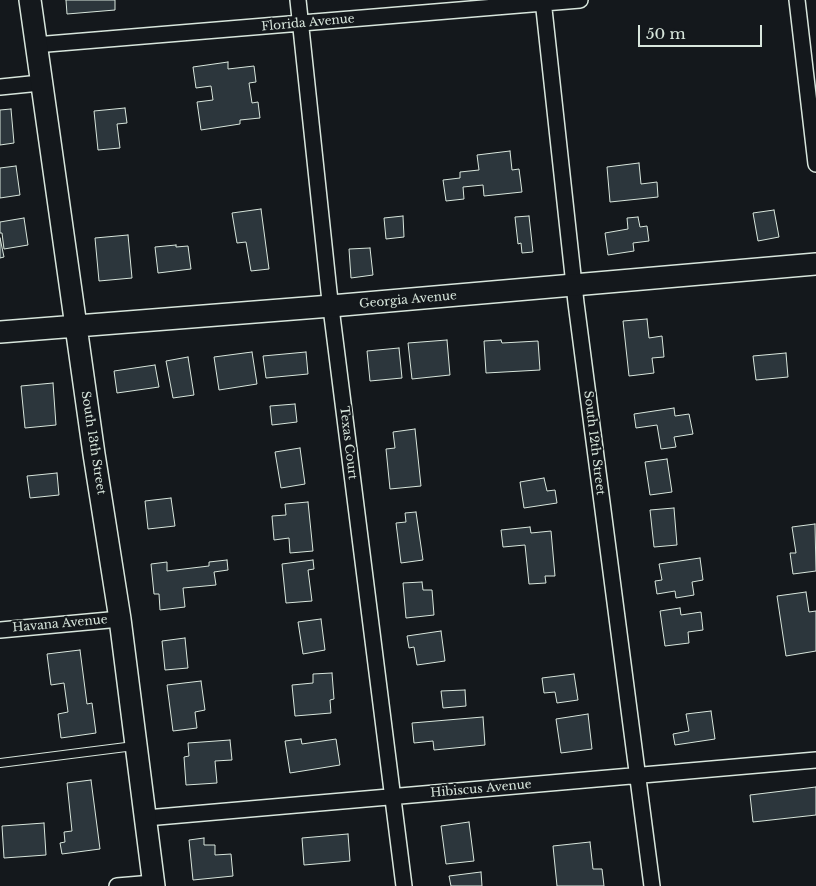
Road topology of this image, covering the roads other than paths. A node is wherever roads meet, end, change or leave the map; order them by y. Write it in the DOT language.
graph roads {
  1 [pos="30,0"];
  2 [pos="298,0"];
  3 [pos="580,0"];
  4 [pos="797,0"];
  5 [pos="543,2"];
  6 [pos="301,23"];
  7 [pos="35,45"];
  8 [pos="40,83"];
  9 [pos="0,87"];
  10 [pos="816,164"];
  11 [pos="816,264"];
  12 [pos="574,286"];
  13 [pos="330,306"];
  14 [pos="76,326"];
  15 [pos="0,332"];
  16 [pos="120,619"];
  17 [pos="0,630"];
  18 [pos="137,746"];
  19 [pos="816,760"];
  20 [pos="0,762"];
  21 [pos="638,775"];
  22 [pos="393,796"];
  23 [pos="146,818"];
  24 [pos="153,885"];
  25 [pos="117,886"];
  26 [pos="404,886"];
  27 [pos="652,886"];
  1 -- 7 [label="street, South 13th Street"];
  2 -- 6 [label="street, Texas Court"];
  3 -- 5 [label="street, Florida Avenue"];
  4 -- 10 [label="street"];
  5 -- 6 [label="street, Florida Avenue"];
  5 -- 12 [label="street, South 12th Street"];
  6 -- 7 [label="street, Florida Avenue"];
  6 -- 13 [label="street, Texas Court"];
  7 -- 8 [label="street, South 13th Street"];
  8 -- 9 [label="street"];
  8 -- 14 [label="street, South 13th Street"];
  11 -- 12 [label="street, Georgia Avenue"];
  12 -- 13 [label="street, Georgia Avenue"];
  12 -- 21 [label="street, South 12th Street"];
  13 -- 14 [label="street, Georgia Avenue"];
  13 -- 22 [label="street, Texas Court"];
  14 -- 15 [label="street, Georgia Avenue"];
  14 -- 16 [label="street, South 13th Street"];
  16 -- 17 [label="street, Havana Avenue"];
  16 -- 18 [label="street, South 13th Street"];
  18 -- 20 [label="lane"];
  18 -- 23 [label="street, South 13th Street"];
  19 -- 21 [label="street, Hibiscus Avenue"];
  21 -- 22 [label="street, Hibiscus Avenue"];
  21 -- 27 [label="street, South 12th Street"];
  22 -- 23 [label="street, Hibiscus Avenue"];
  22 -- 26 [label="street, Texas Court"];
  23 -- 24 [label="street, South 13th Street"];
  24 -- 25 [label="street"];
}
